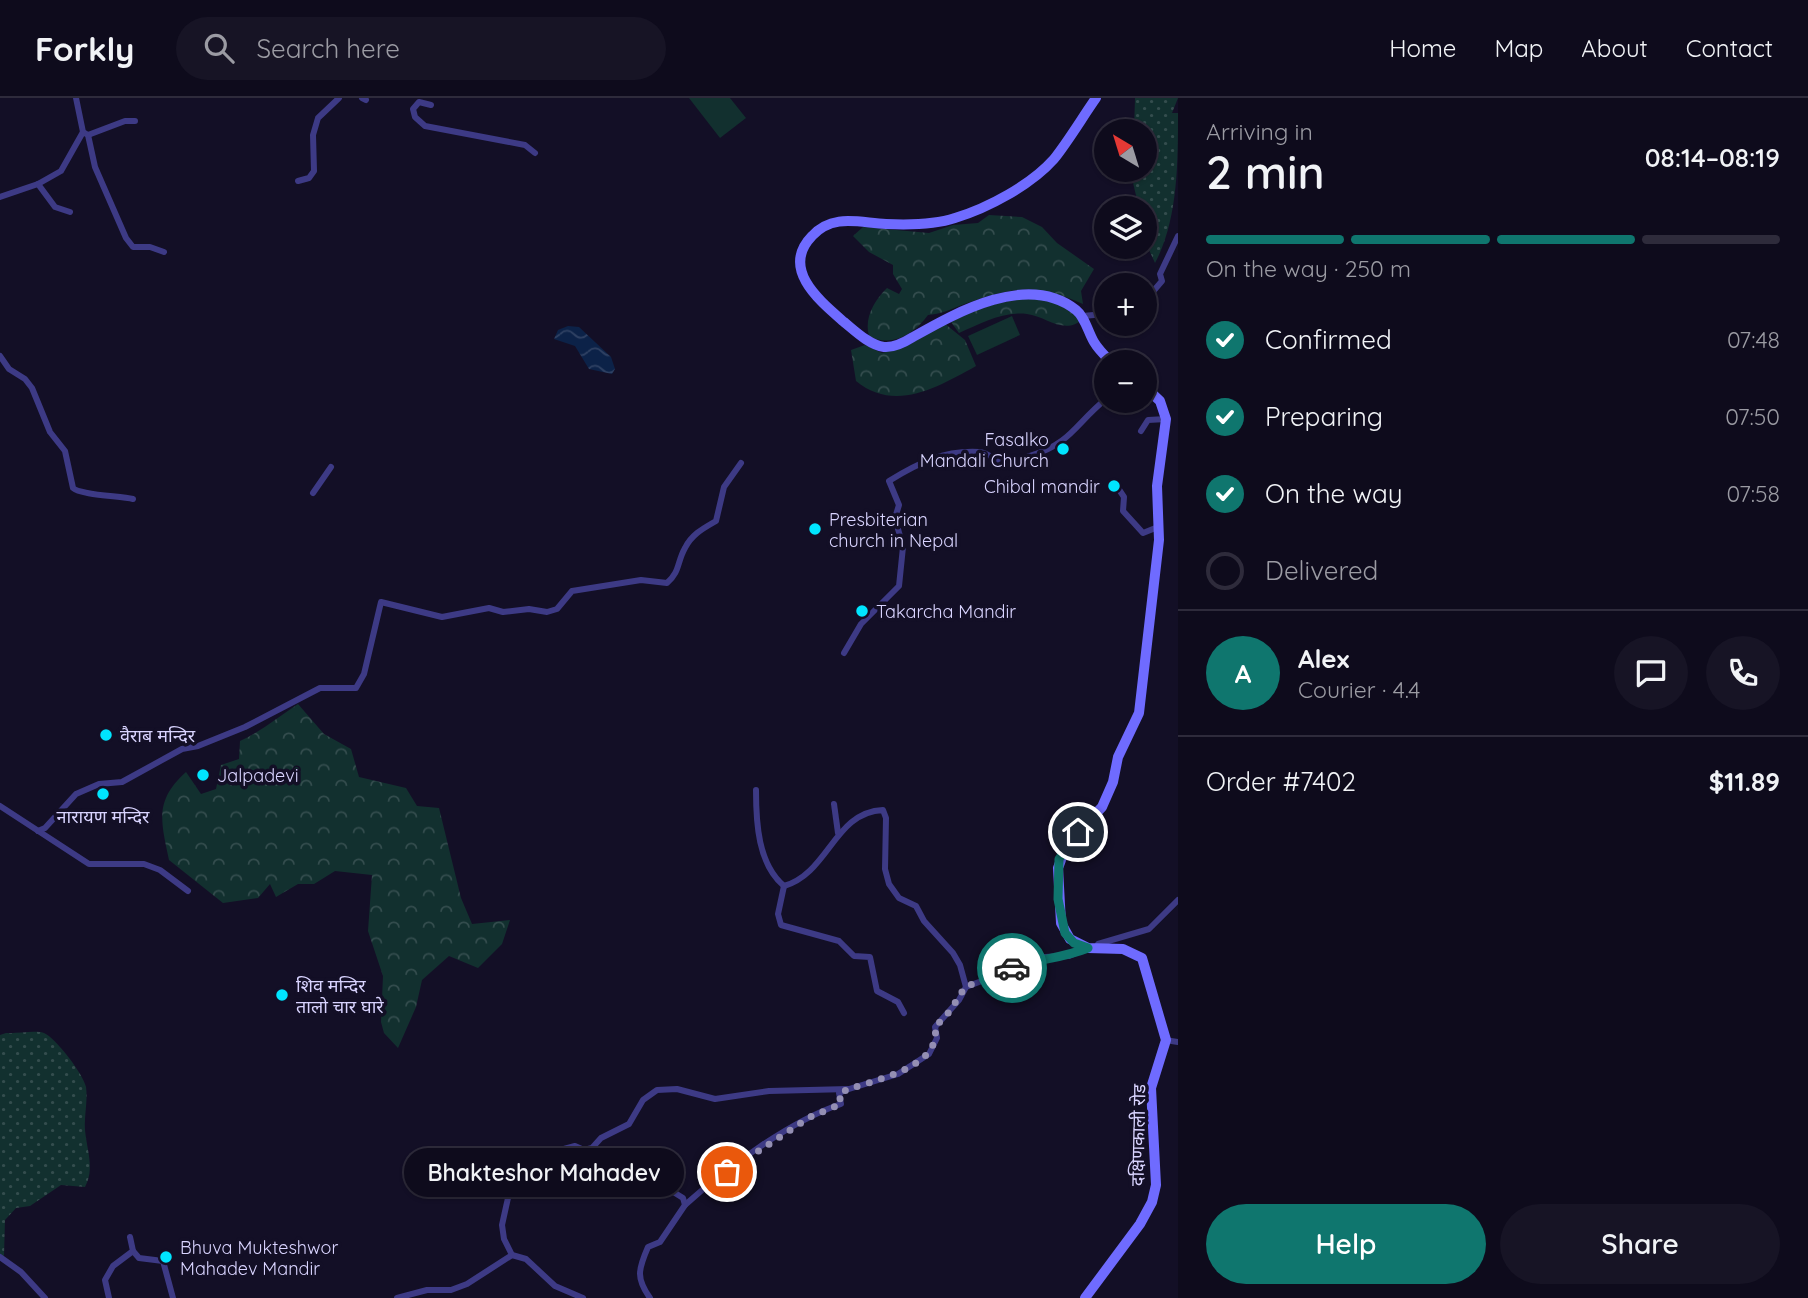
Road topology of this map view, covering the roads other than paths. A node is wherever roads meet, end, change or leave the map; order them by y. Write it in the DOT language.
graph roads {
  1 [pos="76,98"];
  2 [pos="339,98"];
  3 [pos="1096,98"];
  4 [pos="431,105"];
  5 [pos="135,121"];
  6 [pos="85,134"];
  7 [pos="536,153"];
  8 [pos="298,181"];
  9 [pos="38,184"];
  10 [pos="0,197"];
  11 [pos="70,212"];
  12 [pos="1178,236"];
  13 [pos="164,252"];
  14 [pos="1157,288"];
  15 [pos="1094,315"];
  16 [pos="1082,316"];
  17 [pos="1101,350"];
  18 [pos="0,356"];
  19 [pos="1157,398"];
  20 [pos="1094,409"];
  21 [pos="1166,419"];
  22 [pos="1141,430"];
  23 [pos="741,463"];
  24 [pos="331,467"];
  25 [pos="1118,488"];
  26 [pos="313,493"];
  27 [pos="133,499"];
  28 [pos="1158,527"];
  29 [pos="844,653"];
  30 [pos="756,790"];
  31 [pos="834,804"];
  32 [pos="0,806"];
  33 [pos="38,831"];
  34 [pos="838,833"];
  35 [pos="784,886"];
  36 [pos="188,891"];
  37 [pos="1178,900"];
  38 [pos="1092,948"];
  39 [pos="965,987"];
  40 [pos="904,1013"];
  41 [pos="1165,1040"];
  42 [pos="1178,1042"];
  43 [pos="849,1089"];
  44 [pos="667,1188"];
  45 [pos="685,1205"];
  46 [pos="130,1237"];
  47 [pos="133,1251"];
  48 [pos="512,1255"];
  49 [pos="0,1257"];
  50 [pos="45,1298"];
  51 [pos="109,1298"];
  52 [pos="173,1298"];
  53 [pos="397,1298"];
  54 [pos="583,1298"];
  55 [pos="650,1298"];
  56 [pos="1085,1298"];
  1 -- 6 [label="street"];
  2 -- 8 [label="street"];
  3 -- 16 [label="main road"];
  4 -- 7 [label="street"];
  5 -- 6 [label="street"];
  6 -- 9 [label="street"];
  6 -- 13 [label="street"];
  9 -- 10 [label="street"];
  9 -- 11 [label="street"];
  12 -- 14 [label="street"];
  15 -- 16 [label="street"];
  16 -- 17 [label="main road"];
  18 -- 27 [label="street"];
  19 -- 21 [label="main road"];
  20 -- 29 [label="street"];
  21 -- 22 [label="street"];
  21 -- 28 [label="main road"];
  23 -- 33 [label="street"];
  24 -- 26 [label="street"];
  25 -- 28 [label="street"];
  28 -- 38 [label="main road"];
  30 -- 35 [label="street"];
  31 -- 34 [label="street"];
  32 -- 33 [label="street"];
  33 -- 36 [label="street"];
  34 -- 35 [label="street"];
  34 -- 39 [label="street"];
  35 -- 40 [label="street"];
  37 -- 38 [label="street"];
  38 -- 39 [label="street"];
  38 -- 41 [label="main road"];
  39 -- 43 [label="street"];
  41 -- 42 [label="street"];
  41 -- 56 [label="main road, दक्षिणकाली रोड"];
  43 -- 45 [label="street"];
  43 -- 48 [label="street"];
  44 -- 45 [label="street"];
  45 -- 55 [label="street"];
  46 -- 47 [label="street"];
  47 -- 51 [label="street"];
  47 -- 52 [label="street"];
  48 -- 53 [label="street"];
  48 -- 54 [label="street"];
  49 -- 50 [label="street"];
}
